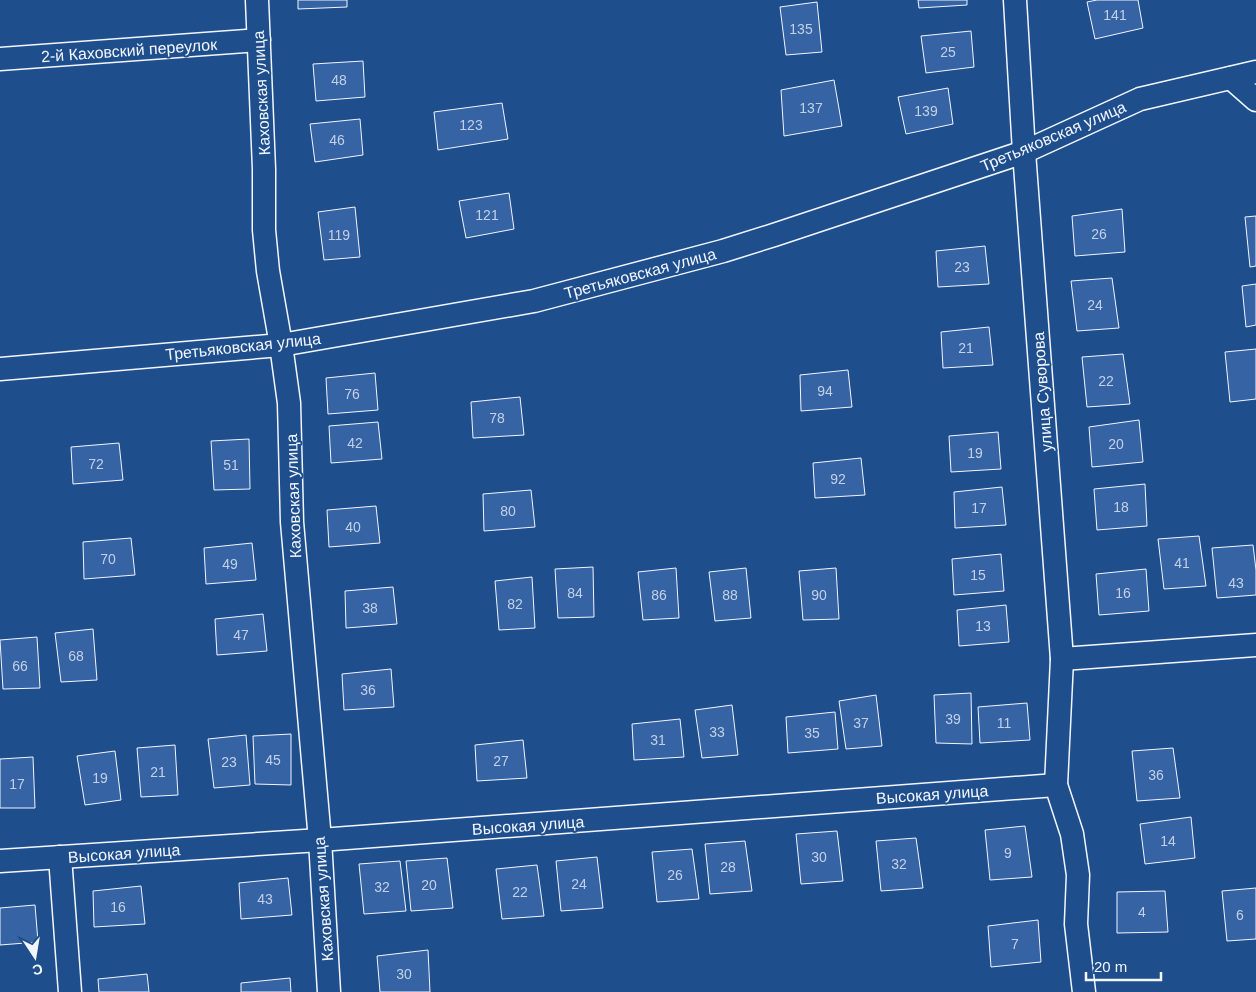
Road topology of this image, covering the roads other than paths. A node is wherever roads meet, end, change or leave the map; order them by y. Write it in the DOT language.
graph roads {
  1 [pos="257,0"];
  2 [pos="1015,0"];
  3 [pos="259,40"];
  4 [pos="0,59"];
  5 [pos="1256,72"];
  6 [pos="1231,78"];
  7 [pos="1256,100"];
  8 [pos="1024,152"];
  9 [pos="281,345"];
  10 [pos="0,369"];
  11 [pos="1256,645"];
  12 [pos="1062,659"];
  13 [pos="1056,785"];
  14 [pos="320,840"];
  15 [pos="60,857"];
  16 [pos="0,861"];
  17 [pos="70,992"];
  18 [pos="329,992"];
  19 [pos="1084,992"];
  1 -- 3 [label="street, Каховская улица"];
  2 -- 8 [label="street, улица Суворова"];
  3 -- 4 [label="street, 2-й Каховский переулок"];
  3 -- 9 [label="street, Каховская улица"];
  5 -- 6 [label="street, Третьяковская улица"];
  6 -- 7 [label="street"];
  6 -- 8 [label="street, Третьяковская улица"];
  8 -- 9 [label="street, Третьяковская улица"];
  8 -- 12 [label="street, улица Суворова"];
  9 -- 10 [label="street, Третьяковская улица"];
  9 -- 14 [label="street, Каховская улица"];
  11 -- 12 [label="street"];
  12 -- 13 [label="street, улица Суворова"];
  13 -- 14 [label="street, Высокая улица"];
  13 -- 19 [label="street"];
  14 -- 15 [label="street, Высокая улица"];
  14 -- 18 [label="street, Каховская улица"];
  15 -- 16 [label="street, Высокая улица"];
  15 -- 17 [label="street"];
}
